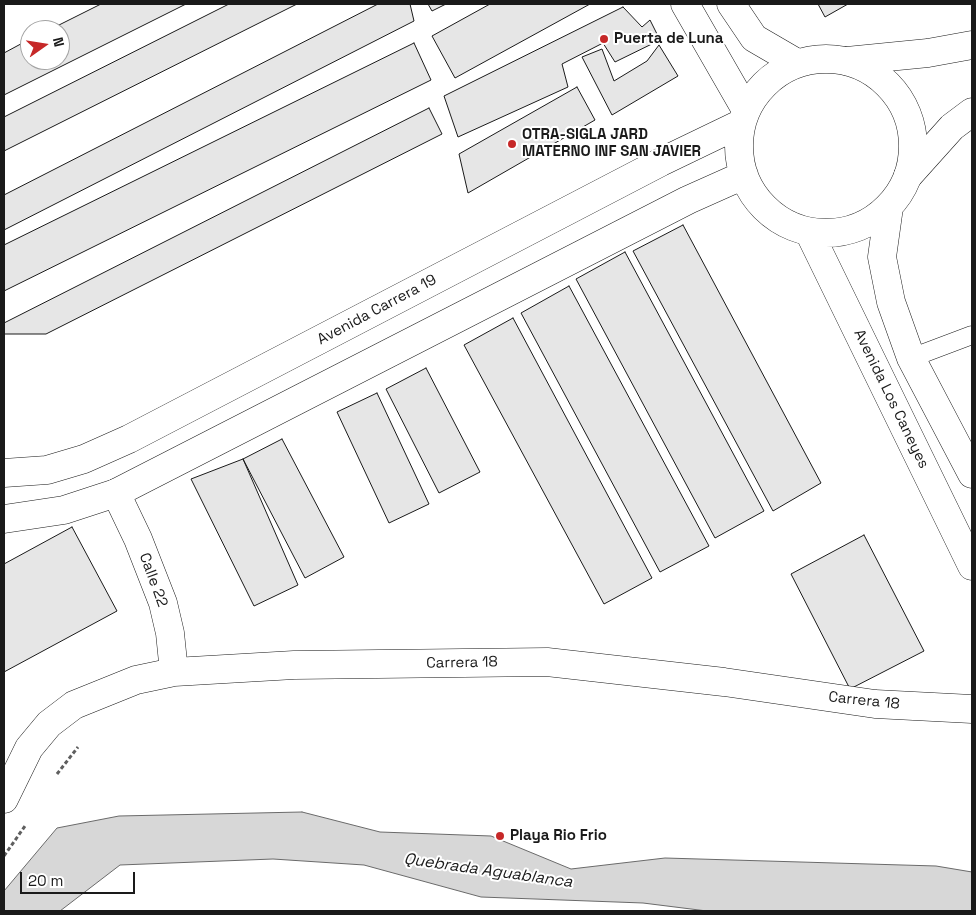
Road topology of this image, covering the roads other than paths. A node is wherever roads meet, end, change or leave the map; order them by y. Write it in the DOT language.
graph roads {
  1 [pos="685,4"];
  2 [pos="731,4"];
  3 [pos="972,45"];
  4 [pos="847,61"];
  5 [pos="797,63"];
  6 [pos="972,112"];
  7 [pos="744,117"];
  8 [pos="744,175"];
  9 [pos="908,176"];
  10 [pos="889,207"];
  11 [pos="809,232"];
  12 [pos="972,335"];
  13 [pos="911,358"];
  14 [pos="4,473"];
  15 [pos="972,474"];
  16 [pos="116,493"];
  17 [pos="4,520"];
  18 [pos="972,566"];
  19 [pos="174,672"];
  20 [pos="972,709"];
  21 [pos="4,799"];
  1 -- 7 [label="street"];
  2 -- 5 [label="street"];
  3 -- 4 [label="street"];
  4 -- 5 [label="street"];
  4 -- 9 [label="street"];
  5 -- 7 [label="street"];
  6 -- 9 [label="street"];
  7 -- 8 [label="street"];
  7 -- 14 [label="street, Avenida Carrera 19"];
  8 -- 11 [label="street"];
  8 -- 16 [label="street"];
  9 -- 10 [label="street"];
  10 -- 11 [label="street"];
  10 -- 13 [label="street"];
  11 -- 18 [label="street, Avenida Los Caneyes"];
  12 -- 13 [label="lane"];
  13 -- 15 [label="street"];
  16 -- 17 [label="street"];
  16 -- 19 [label="street, Calle 22"];
  19 -- 20 [label="street, Carrera 18"];
  19 -- 21 [label="street, Carrera 18"];
}
